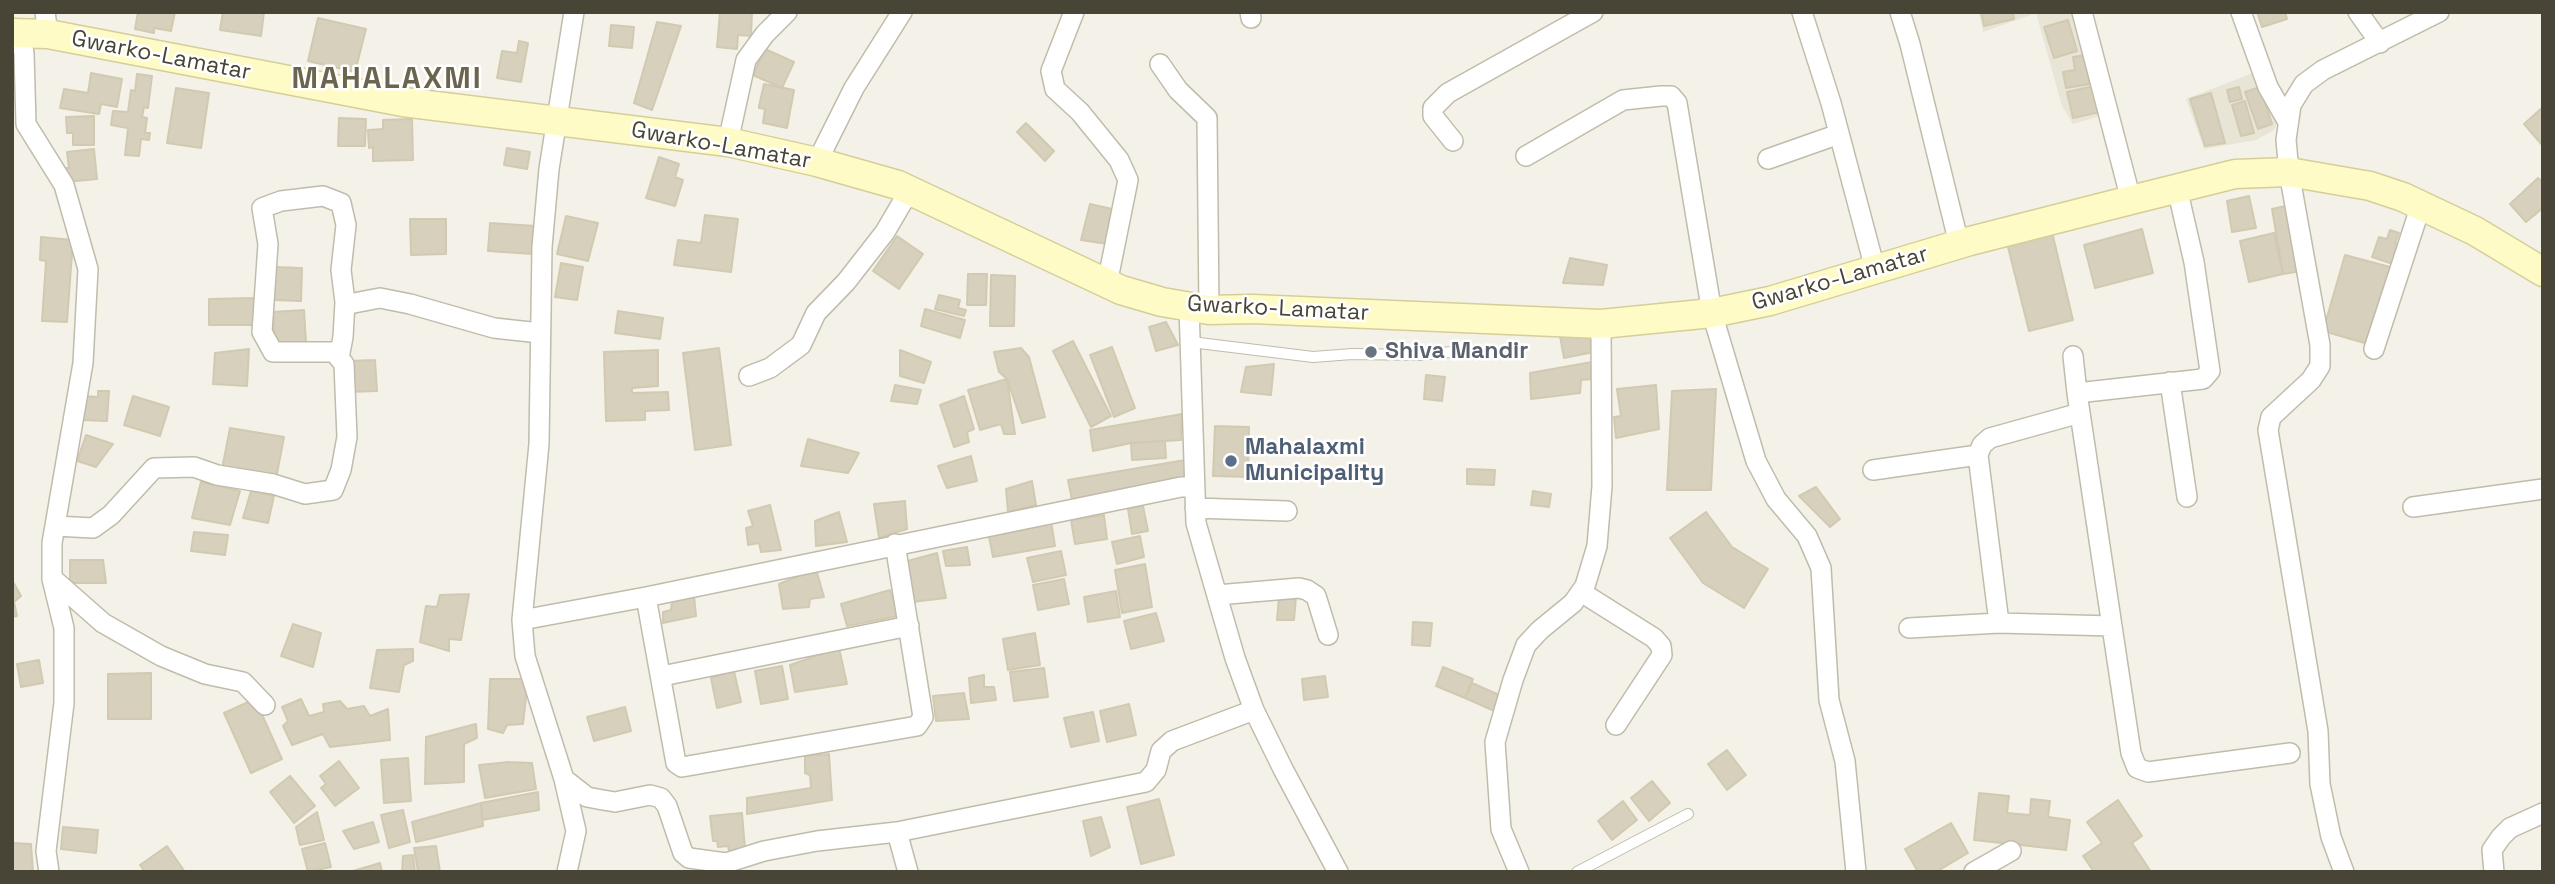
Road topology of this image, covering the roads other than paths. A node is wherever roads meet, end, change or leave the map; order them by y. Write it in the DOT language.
graph roads {
  1 [pos="574,12"];
  2 [pos="787,12"];
  3 [pos="902,12"];
  4 [pos="1074,12"];
  5 [pos="1593,12"];
  6 [pos="1802,12"];
  7 [pos="1899,12"];
  8 [pos="2082,12"];
  9 [pos="2241,12"];
  10 [pos="2358,12"];
  11 [pos="2439,12"];
  12 [pos="1560,20"];
  13 [pos="46,23"];
  14 [pos="16,33"];
  15 [pos="2380,43"];
  16 [pos="1160,64"];
  17 [pos="555,120"];
  18 [pos="2288,122"];
  19 [pos="1839,134"];
  20 [pos="1453,141"];
  21 [pos="729,142"];
  22 [pos="1526,156"];
  23 [pos="1768,159"];
  24 [pos="817,162"];
  25 [pos="2289,172"];
  26 [pos="2177,188"];
  27 [pos="909,191"];
  28 [pos="2131,200"];
  29 [pos="2421,205"];
  30 [pos="1959,244"];
  31 [pos="1875,269"];
  32 [pos="2543,272"];
  33 [pos="1107,284"];
  34 [pos="345,302"];
  35 [pos="1199,309"];
  36 [pos="1712,313"];
  37 [pos="1601,324"];
  38 [pos="540,333"];
  39 [pos="1191,342"];
  40 [pos="2374,349"];
  41 [pos="1462,351"];
  42 [pos="2073,356"];
  43 [pos="339,358"];
  44 [pos="749,376"];
  45 [pos="2170,382"];
  46 [pos="2077,393"];
  47 [pos="2080,414"];
  48 [pos="1978,455"];
  49 [pos="1873,470"];
  50 [pos="1193,487"];
  51 [pos="2543,489"];
  52 [pos="2187,497"];
  53 [pos="2413,507"];
  54 [pos="1195,508"];
  55 [pos="1287,511"];
  56 [pos="55,526"];
  57 [pos="895,544"];
  58 [pos="52,579"];
  59 [pos="1581,592"];
  60 [pos="1217,596"];
  61 [pos="646,597"];
  62 [pos="522,620"];
  63 [pos="1999,623"];
  64 [pos="909,626"];
  65 [pos="2112,626"];
  66 [pos="1909,628"];
  67 [pos="1328,635"];
  68 [pos="662,676"];
  69 [pos="265,705"];
  70 [pos="1254,710"];
  71 [pos="1616,725"];
  72 [pos="2290,753"];
  73 [pos="564,779"];
  74 [pos="2543,813"];
  75 [pos="1688,814"];
  76 [pos="897,831"];
  77 [pos="2011,851"];
  78 [pos="727,867"];
  79 [pos="562,869"];
  80 [pos="49,872"];
  81 [pos="908,872"];
  82 [pos="1338,872"];
  83 [pos="1519,872"];
  84 [pos="1577,872"];
  85 [pos="1856,872"];
  86 [pos="1974,872"];
  87 [pos="2344,872"];
  88 [pos="2494,872"];
  1 -- 17 [label="street"];
  2 -- 21 [label="street"];
  3 -- 24 [label="street"];
  4 -- 33 [label="street"];
  5 -- 12 [label="street"];
  6 -- 19 [label="street"];
  7 -- 30 [label="street"];
  8 -- 28 [label="street"];
  9 -- 18 [label="street"];
  10 -- 15 [label="street"];
  11 -- 15 [label="street"];
  12 -- 20 [label="street"];
  13 -- 14 [label="main road, Gwarko-Lamatar"];
  13 -- 17 [label="main road, Gwarko-Lamatar"];
  14 -- 56 [label="street"];
  15 -- 18 [label="street"];
  16 -- 35 [label="street"];
  17 -- 21 [label="main road, Gwarko-Lamatar"];
  17 -- 38 [label="street"];
  18 -- 25 [label="street"];
  19 -- 23 [label="street"];
  19 -- 31 [label="street"];
  21 -- 24 [label="main road, Gwarko-Lamatar"];
  22 -- 36 [label="street"];
  24 -- 27 [label="main road, Gwarko-Lamatar"];
  25 -- 26 [label="main road, Gwarko-Lamatar"];
  25 -- 29 [label="main road, Gwarko-Lamatar"];
  25 -- 87 [label="street"];
  26 -- 28 [label="main road, Gwarko-Lamatar"];
  26 -- 45 [label="street"];
  27 -- 33 [label="main road, Gwarko-Lamatar"];
  27 -- 44 [label="street"];
  28 -- 30 [label="main road, Gwarko-Lamatar"];
  29 -- 32 [label="main road, Gwarko-Lamatar"];
  29 -- 40 [label="street"];
  30 -- 31 [label="main road, Gwarko-Lamatar"];
  31 -- 36 [label="main road, Gwarko-Lamatar"];
  33 -- 35 [label="main road, Gwarko-Lamatar"];
  34 -- 38 [label="street"];
  34 -- 43 [label="street"];
  34 -- 43 [label="street"];
  35 -- 37 [label="main road, Gwarko-Lamatar"];
  35 -- 39 [label="street"];
  36 -- 37 [label="main road, Gwarko-Lamatar"];
  36 -- 85 [label="street"];
  37 -- 59 [label="street"];
  38 -- 62 [label="street"];
  39 -- 41 [label="lane"];
  39 -- 50 [label="street"];
  42 -- 46 [label="street"];
  43 -- 56 [label="street"];
  45 -- 46 [label="street"];
  45 -- 52 [label="street"];
  46 -- 47 [label="street"];
  47 -- 48 [label="street"];
  47 -- 65 [label="street"];
  48 -- 49 [label="street"];
  48 -- 63 [label="street"];
  50 -- 54 [label="street"];
  50 -- 57 [label="street"];
  51 -- 53 [label="street"];
  54 -- 55 [label="street"];
  54 -- 60 [label="street"];
  56 -- 58 [label="street"];
  57 -- 61 [label="street"];
  57 -- 64 [label="street"];
  58 -- 69 [label="street"];
  58 -- 80 [label="street"];
  59 -- 71 [label="street"];
  59 -- 83 [label="street"];
  60 -- 67 [label="street"];
  60 -- 70 [label="street"];
  61 -- 62 [label="street"];
  61 -- 68 [label="street"];
  62 -- 73 [label="street"];
  63 -- 65 [label="street"];
  63 -- 66 [label="street"];
  64 -- 68 [label="street"];
  64 -- 68 [label="street"];
  65 -- 72 [label="street"];
  70 -- 76 [label="street"];
  70 -- 82 [label="street"];
  73 -- 78 [label="street"];
  73 -- 79 [label="street"];
  74 -- 88 [label="street"];
  75 -- 84 [label="lane"];
  76 -- 78 [label="street"];
  76 -- 81 [label="street"];
  77 -- 86 [label="street"];
}
